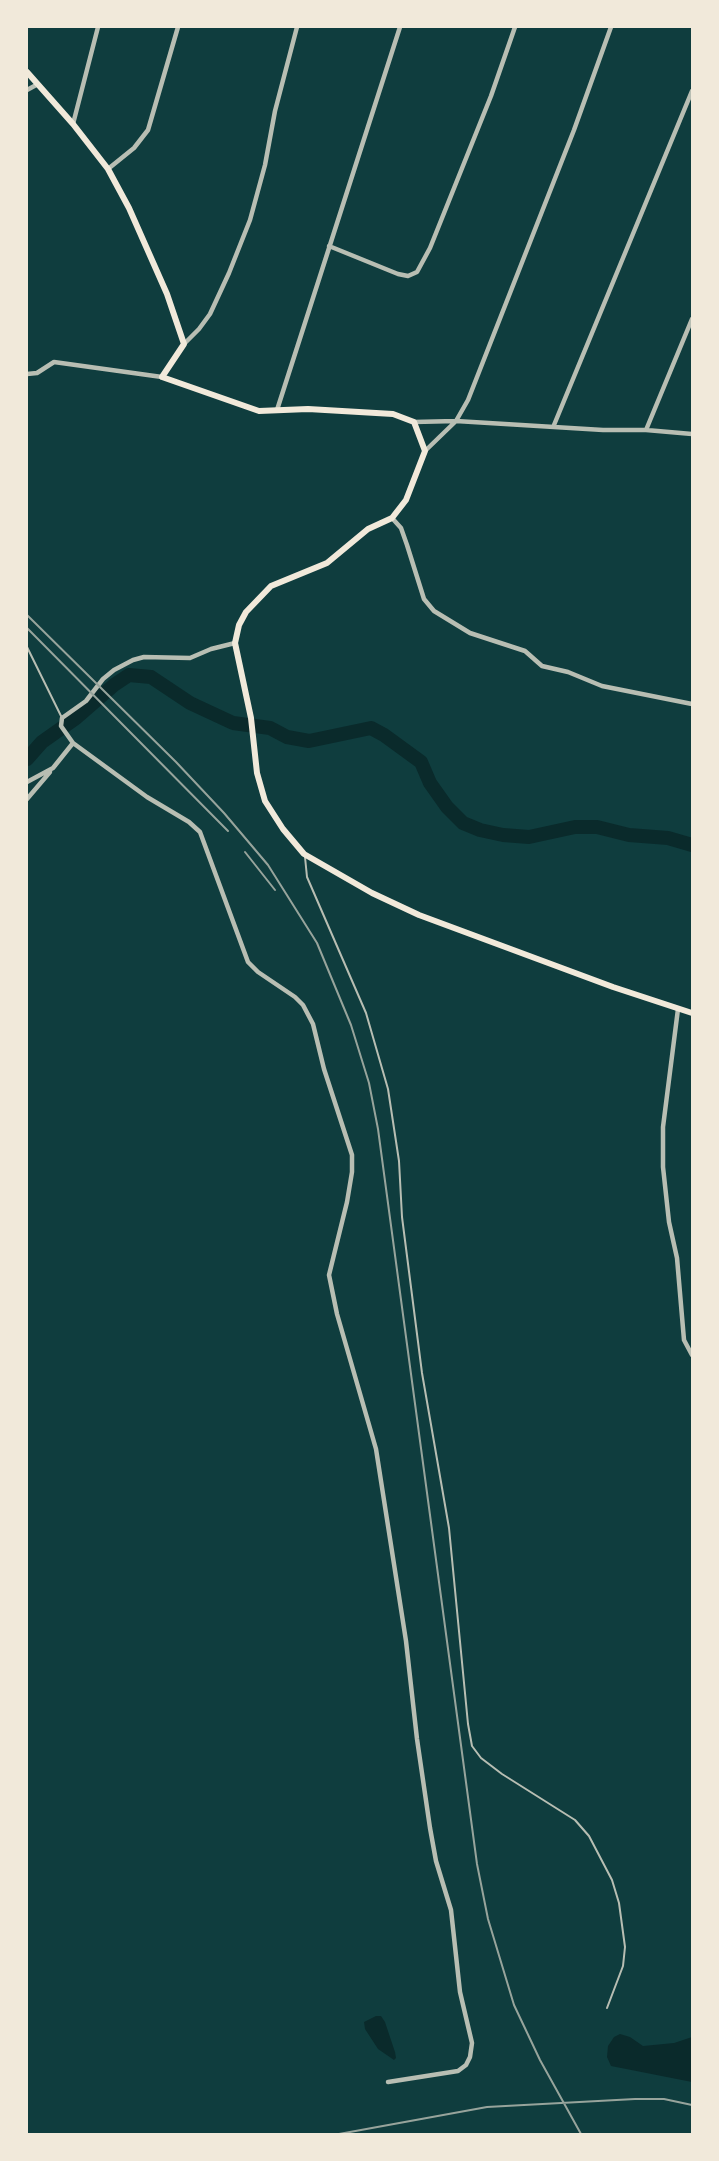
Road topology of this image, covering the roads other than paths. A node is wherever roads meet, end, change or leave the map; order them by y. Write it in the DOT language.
graph roads {
  1 [pos="98,27"];
  2 [pos="178,27"];
  3 [pos="297,27"];
  4 [pos="400,27"];
  5 [pos="515,27"];
  6 [pos="611,27"];
  7 [pos="27,72"];
  8 [pos="38,84"];
  9 [pos="27,90"];
  10 [pos="692,91"];
  11 [pos="73,124"];
  12 [pos="108,169"];
  13 [pos="329,246"];
  14 [pos="692,319"];
  15 [pos="184,344"];
  16 [pos="27,374"];
  17 [pos="162,377"];
  18 [pos="277,410"];
  19 [pos="456,420"];
  20 [pos="414,422"];
  21 [pos="554,426"];
  22 [pos="646,430"];
  23 [pos="692,434"];
  24 [pos="425,450"];
  25 [pos="392,518"];
  26 [pos="235,643"];
  27 [pos="27,646"];
  28 [pos="692,704"];
  29 [pos="62,718"];
  30 [pos="73,743"];
  31 [pos="53,768"];
  32 [pos="27,782"];
  33 [pos="27,799"];
  34 [pos="304,854"];
  35 [pos="678,1009"];
  36 [pos="692,1013"];
  37 [pos="692,1355"];
  38 [pos="607,2008"];
  39 [pos="388,2082"];
  1 -- 11 [label="street"];
  2 -- 12 [label="street"];
  3 -- 15 [label="street"];
  4 -- 13 [label="street"];
  5 -- 13 [label="street"];
  6 -- 19 [label="street"];
  7 -- 8 [label="main road"];
  8 -- 9 [label="street"];
  8 -- 11 [label="main road"];
  10 -- 21 [label="street"];
  11 -- 12 [label="main road"];
  12 -- 15 [label="main road"];
  13 -- 18 [label="street"];
  14 -- 22 [label="street"];
  15 -- 17 [label="main road"];
  16 -- 17 [label="street"];
  17 -- 18 [label="main road"];
  18 -- 20 [label="main road"];
  19 -- 20 [label="street"];
  19 -- 21 [label="street"];
  19 -- 24 [label="street"];
  20 -- 24 [label="main road"];
  21 -- 22 [label="street"];
  22 -- 23 [label="street"];
  24 -- 25 [label="main road"];
  25 -- 26 [label="main road"];
  25 -- 28 [label="street"];
  26 -- 29 [label="street"];
  26 -- 34 [label="main road"];
  27 -- 29 [label="lane"];
  29 -- 30 [label="street"];
  30 -- 31 [label="street"];
  30 -- 39 [label="street"];
  31 -- 32 [label="street"];
  31 -- 33 [label="street"];
  34 -- 35 [label="main road"];
  34 -- 38 [label="lane"];
  35 -- 36 [label="main road"];
  35 -- 37 [label="street"];
}
